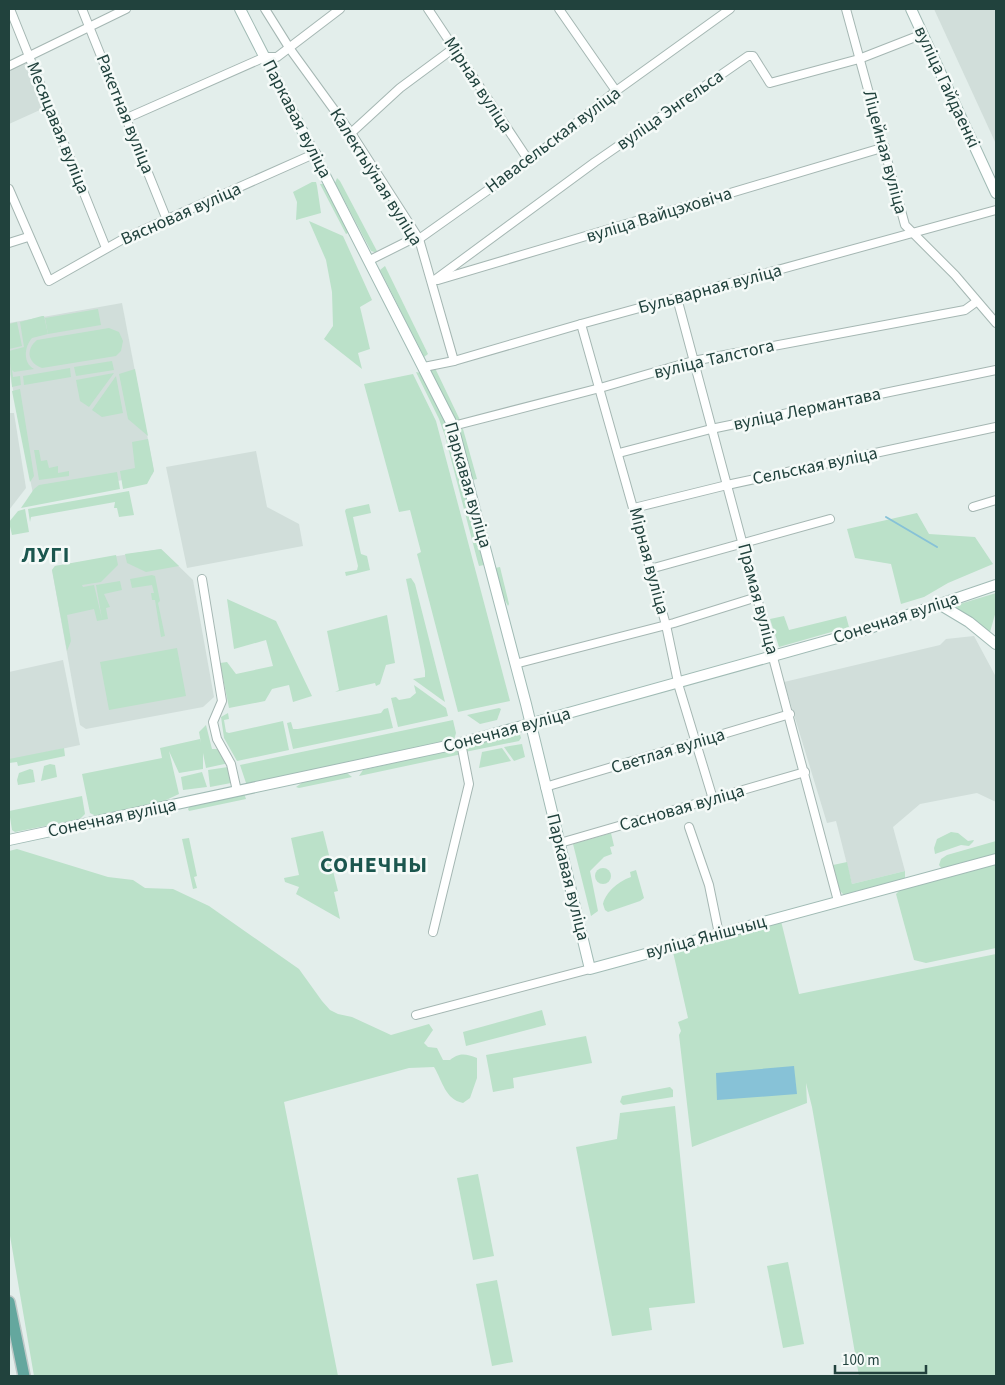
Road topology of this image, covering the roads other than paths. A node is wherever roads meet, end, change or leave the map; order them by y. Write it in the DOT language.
graph roads {
  1 [pos="10,9"];
  2 [pos="82,9"];
  3 [pos="126,9"];
  4 [pos="240,9"];
  5 [pos="265,9"];
  6 [pos="340,9"];
  7 [pos="428,9"];
  8 [pos="559,9"];
  9 [pos="730,9"];
  10 [pos="846,9"];
  11 [pos="911,9"];
  12 [pos="89,27"];
  13 [pos="923,34"];
  14 [pos="290,48"];
  15 [pos="454,48"];
  16 [pos="28,56"];
  17 [pos="266,57"];
  18 [pos="860,59"];
  19 [pos="9,66"];
  20 [pos="616,91"];
  21 [pos="126,118"];
  22 [pos="351,132"];
  23 [pos="885,147"];
  24 [pos="316,153"];
  25 [pos="529,161"];
  26 [pos="9,189"];
  27 [pos="996,193"];
  28 [pos="996,210"];
  29 [pos="166,220"];
  30 [pos="915,234"];
  31 [pos="28,237"];
  32 [pos="419,238"];
  33 [pos="9,243"];
  34 [pos="106,248"];
  35 [pos="370,260"];
  36 [pos="432,282"];
  37 [pos="677,298"];
  38 [pos="976,302"];
  39 [pos="996,323"];
  40 [pos="582,324"];
  41 [pos="693,361"];
  42 [pos="454,362"];
  43 [pos="424,367"];
  44 [pos="996,370"];
  45 [pos="600,388"];
  46 [pos="453,426"];
  47 [pos="996,427"];
  48 [pos="711,429"];
  49 [pos="619,453"];
  50 [pos="727,485"];
  51 [pos="996,500"];
  52 [pos="973,507"];
  53 [pos="634,508"];
  54 [pos="830,519"];
  55 [pos="742,542"];
  56 [pos="650,569"];
  57 [pos="202,579"];
  58 [pos="996,585"];
  59 [pos="757,597"];
  60 [pos="939,604"];
  61 [pos="666,625"];
  62 [pos="996,644"];
  63 [pos="774,656"];
  64 [pos="515,664"];
  65 [pos="679,682"];
  66 [pos="790,714"];
  67 [pos="530,723"];
  68 [pos="461,743"];
  69 [pos="696,743"];
  70 [pos="805,772"];
  71 [pos="545,787"];
  72 [pos="237,791"];
  73 [pos="713,799"];
  74 [pos="689,827"];
  75 [pos="9,840"];
  76 [pos="560,843"];
  77 [pos="996,859"];
  78 [pos="838,901"];
  79 [pos="433,932"];
  80 [pos="719,934"];
  81 [pos="590,969"];
  82 [pos="416,1015"];
  83 [pos="9,1302"];
  84 [pos="24,1376"];
  1 -- 16 [label="street, Месяцавая вуліца"];
  2 -- 12 [label="street, Ракетная вуліца"];
  3 -- 12 [label="street"];
  4 -- 17 [label="street, Паркавая вуліца"];
  5 -- 14 [label="street, Калектыўная вуліца"];
  6 -- 14 [label="street"];
  7 -- 15 [label="street, Мірная вуліца"];
  8 -- 20 [label="street"];
  9 -- 20 [label="street, Навасельская вуліца"];
  10 -- 18 [label="street, Ліцейная вуліца"];
  11 -- 13 [label="street, вуліца Гайдаенкі"];
  12 -- 16 [label="street"];
  12 -- 21 [label="street, Ракетная вуліца"];
  13 -- 18 [label="street, вуліца Энгельса"];
  13 -- 27 [label="street, вуліца Гайдаенкі"];
  14 -- 17 [label="street"];
  14 -- 22 [label="street, Калектыўная вуліца"];
  15 -- 22 [label="street"];
  15 -- 25 [label="street, Мірная вуліца"];
  16 -- 19 [label="street"];
  16 -- 34 [label="street, Месяцавая вуліца"];
  17 -- 21 [label="street"];
  17 -- 24 [label="street, Паркавая вуліца"];
  18 -- 23 [label="street, Ліцейная вуліца"];
  18 -- 36 [label="street, вуліца Энгельса"];
  20 -- 25 [label="street, Навасельская вуліца"];
  21 -- 29 [label="street, Ракетная вуліца"];
  22 -- 32 [label="street, Калектыўная вуліца"];
  23 -- 30 [label="street, Ліцейная вуліца"];
  23 -- 36 [label="street, вуліца Вайцэховіча"];
  24 -- 29 [label="street, Вясновая вуліца"];
  24 -- 35 [label="street, Паркавая вуліца"];
  25 -- 32 [label="street, Навасельская вуліца"];
  26 -- 31 [label="street"];
  28 -- 30 [label="street, Бульварная вуліца"];
  29 -- 34 [label="street, Вясновая вуліца"];
  30 -- 37 [label="street, Бульварная вуліца"];
  30 -- 38 [label="street, Ліцейная вуліца"];
  31 -- 33 [label="street"];
  31 -- 34 [label="street, Вясновая вуліца"];
  32 -- 35 [label="street, Навасельская вуліца"];
  32 -- 36 [label="street, Калектыўная вуліца"];
  35 -- 43 [label="street, Паркавая вуліца"];
  36 -- 42 [label="street, Калектыўная вуліца"];
  37 -- 40 [label="street, Бульварная вуліца"];
  37 -- 41 [label="street, Прамая вуліца"];
  38 -- 39 [label="street, Ліцейная вуліца"];
  38 -- 41 [label="street, вуліца Талстога"];
  40 -- 42 [label="street, Бульварная вуліца"];
  40 -- 45 [label="street, Мірная вуліца"];
  41 -- 45 [label="street, вуліца Талстога"];
  41 -- 48 [label="street, Прамая вуліца"];
  42 -- 43 [label="street, Бульварная вуліца"];
  43 -- 46 [label="street, Паркавая вуліца"];
  44 -- 48 [label="street, вуліца Лермантава"];
  45 -- 46 [label="street, вуліца Талстога"];
  45 -- 49 [label="street, Мірная вуліца"];
  46 -- 64 [label="street, Паркавая вуліца"];
  47 -- 50 [label="street, Сельская вуліца"];
  48 -- 49 [label="street, вуліца Лермантава"];
  48 -- 50 [label="street, Прамая вуліца"];
  49 -- 53 [label="street, Мірная вуліца"];
  50 -- 53 [label="street, Сельская вуліца"];
  50 -- 55 [label="street, Прамая вуліца"];
  51 -- 52 [label="street"];
  53 -- 56 [label="street, Мірная вуліца"];
  54 -- 55 [label="street"];
  55 -- 56 [label="street"];
  55 -- 59 [label="street, Прамая вуліца"];
  56 -- 61 [label="street, Мірная вуліца"];
  57 -- 72 [label="street"];
  58 -- 60 [label="street, Сонечная вуліца"];
  59 -- 61 [label="street"];
  59 -- 63 [label="street, Прамая вуліца"];
  60 -- 62 [label="street"];
  60 -- 63 [label="street, Сонечная вуліца"];
  61 -- 64 [label="street"];
  61 -- 65 [label="street, Мірная вуліца"];
  63 -- 65 [label="street, Сонечная вуліца"];
  63 -- 66 [label="street, Прамая вуліца"];
  64 -- 67 [label="street, Паркавая вуліца"];
  65 -- 67 [label="street, Сонечная вуліца"];
  65 -- 69 [label="street, Мірная вуліца"];
  66 -- 69 [label="street, Светлая вуліца"];
  66 -- 70 [label="street, Прамая вуліца"];
  67 -- 68 [label="street, Сонечная вуліца"];
  67 -- 71 [label="street, Паркавая вуліца"];
  68 -- 72 [label="street, Сонечная вуліца"];
  68 -- 79 [label="street"];
  69 -- 71 [label="street, Светлая вуліца"];
  69 -- 73 [label="street, Мірная вуліца"];
  70 -- 73 [label="street, Сасновая вуліца"];
  70 -- 78 [label="street, Прамая вуліца"];
  71 -- 76 [label="street, Паркавая вуліца"];
  72 -- 75 [label="street, Сонечная вуліца"];
  73 -- 76 [label="street, Сасновая вуліца"];
  74 -- 80 [label="street"];
  76 -- 81 [label="street, Паркавая вуліца"];
  77 -- 78 [label="street, вуліца Янішчыц"];
  78 -- 80 [label="street, вуліца Янішчыц"];
  80 -- 81 [label="street, вуліца Янішчыц"];
  81 -- 82 [label="street, вуліца Янішчыц"];
  83 -- 84 [label="main road"];
}
